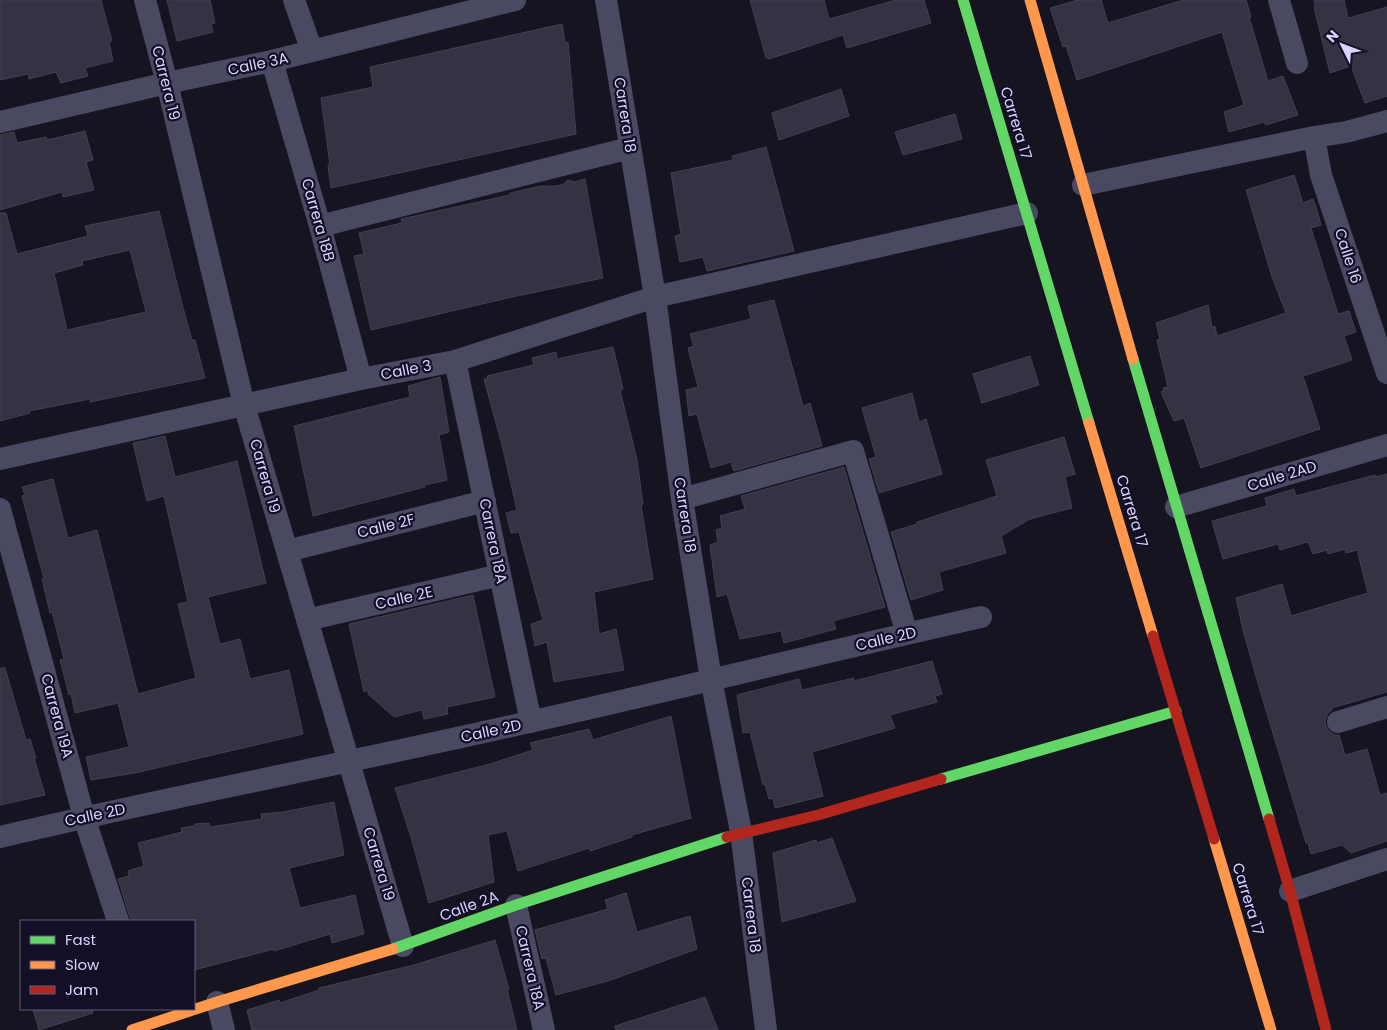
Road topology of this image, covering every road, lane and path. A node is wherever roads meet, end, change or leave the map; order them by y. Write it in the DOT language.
graph roads {
  1 [pos="145,0"];
  2 [pos="294,0"];
  3 [pos="515,0"];
  4 [pos="606,0"];
  5 [pos="963,0"];
  6 [pos="1030,0"];
  7 [pos="1279,0"];
  8 [pos="445,9"];
  9 [pos="312,51"];
  10 [pos="272,61"];
  11 [pos="1297,63"];
  12 [pos="167,83"];
  13 [pos="1387,121"];
  14 [pos="0,122"];
  15 [pos="1314,137"];
  16 [pos="630,148"];
  17 [pos="1083,185"];
  18 [pos="1027,213"];
  19 [pos="320,226"];
  20 [pos="655,297"];
  21 [pos="455,360"];
  22 [pos="1387,374"];
  23 [pos="360,379"];
  24 [pos="244,405"];
  25 [pos="1387,445"];
  26 [pos="0,459"];
  27 [pos="682,499"];
  28 [pos="485,501"];
  29 [pos="1176,507"];
  30 [pos="0,509"];
  31 [pos="287,551"];
  32 [pos="500,575"];
  33 [pos="981,617"];
  34 [pos="307,620"];
  35 [pos="907,634"];
  36 [pos="711,680"];
  37 [pos="1387,707"];
  38 [pos="1176,711"];
  39 [pos="531,722"];
  40 [pos="1338,722"];
  41 [pos="348,762"];
  42 [pos="84,817"];
  43 [pos="741,832"];
  44 [pos="0,837"];
  45 [pos="1387,859"];
  46 [pos="1290,891"];
  47 [pos="516,905"];
  48 [pos="118,920"];
  49 [pos="403,946"];
  50 [pos="217,1002"];
  51 [pos="195,1008"];
  52 [pos="186,1010"];
  53 [pos="143,1021"];
  54 [pos="224,1030"];
  55 [pos="544,1030"];
  56 [pos="766,1030"];
  57 [pos="1271,1030"];
  58 [pos="1326,1030"];
  1 -- 12 [label="street, Carrera 19"];
  2 -- 9 [label="street"];
  3 -- 8 [label="street, Calle 3A"];
  4 -- 16 [label="street, Carrera 18"];
  5 -- 18 [label="street, Carrera 17"];
  6 -- 17 [label="street"];
  7 -- 11 [label="street"];
  8 -- 9 [label="street, Calle 3A"];
  9 -- 10 [label="street, Calle 3A"];
  10 -- 12 [label="street, Calle 3A"];
  10 -- 19 [label="street, Carrera 18B"];
  12 -- 14 [label="street, Calle 3A"];
  12 -- 24 [label="street, Carrera 19"];
  13 -- 15 [label="street"];
  15 -- 17 [label="street"];
  15 -- 22 [label="street, Calle 16"];
  16 -- 19 [label="street"];
  16 -- 20 [label="street, Carrera 18"];
  17 -- 29 [label="street"];
  18 -- 20 [label="street, Calle 3"];
  18 -- 38 [label="street, Carrera 17"];
  19 -- 23 [label="street, Carrera 18B"];
  20 -- 21 [label="street, Calle 3"];
  20 -- 27 [label="street, Carrera 18"];
  21 -- 23 [label="street, Calle 3"];
  21 -- 28 [label="street, Carrera 18A"];
  23 -- 24 [label="street, Calle 3"];
  24 -- 26 [label="street, Calle 3"];
  24 -- 31 [label="street, Carrera 19"];
  25 -- 29 [label="street, Calle 2AD"];
  27 -- 35 [label="street"];
  27 -- 36 [label="street, Carrera 18"];
  28 -- 31 [label="street, Calle 2F"];
  28 -- 32 [label="street, Carrera 18A"];
  29 -- 46 [label="street"];
  30 -- 42 [label="street, Carrera 19A"];
  31 -- 34 [label="street, Carrera 19"];
  32 -- 34 [label="street, Calle 2E"];
  32 -- 39 [label="street, Carrera 18A"];
  33 -- 35 [label="street, Calle 2D"];
  34 -- 41 [label="street, Carrera 19"];
  35 -- 36 [label="street, Calle 2D"];
  36 -- 39 [label="street, Calle 2D"];
  36 -- 43 [label="street, Carrera 18"];
  37 -- 40 [label="street"];
  38 -- 43 [label="street, Calle 2A"];
  38 -- 57 [label="street, Carrera 17"];
  39 -- 41 [label="street, Calle 2D"];
  41 -- 42 [label="street, Calle 2D"];
  41 -- 49 [label="street, Carrera 19"];
  42 -- 44 [label="street, Calle 2D"];
  42 -- 48 [label="street, Carrera 19A"];
  43 -- 47 [label="street, Calle 2A"];
  43 -- 56 [label="street, Carrera 18"];
  45 -- 46 [label="street"];
  46 -- 58 [label="street"];
  47 -- 49 [label="street, Calle 2A"];
  47 -- 55 [label="street, Carrera 18A"];
  49 -- 50 [label="street, Calle 2A"];
  50 -- 51 [label="street, Calle 2A"];
  50 -- 54 [label="street"];
  52 -- 53 [label="street, Calle 2A"];
}
